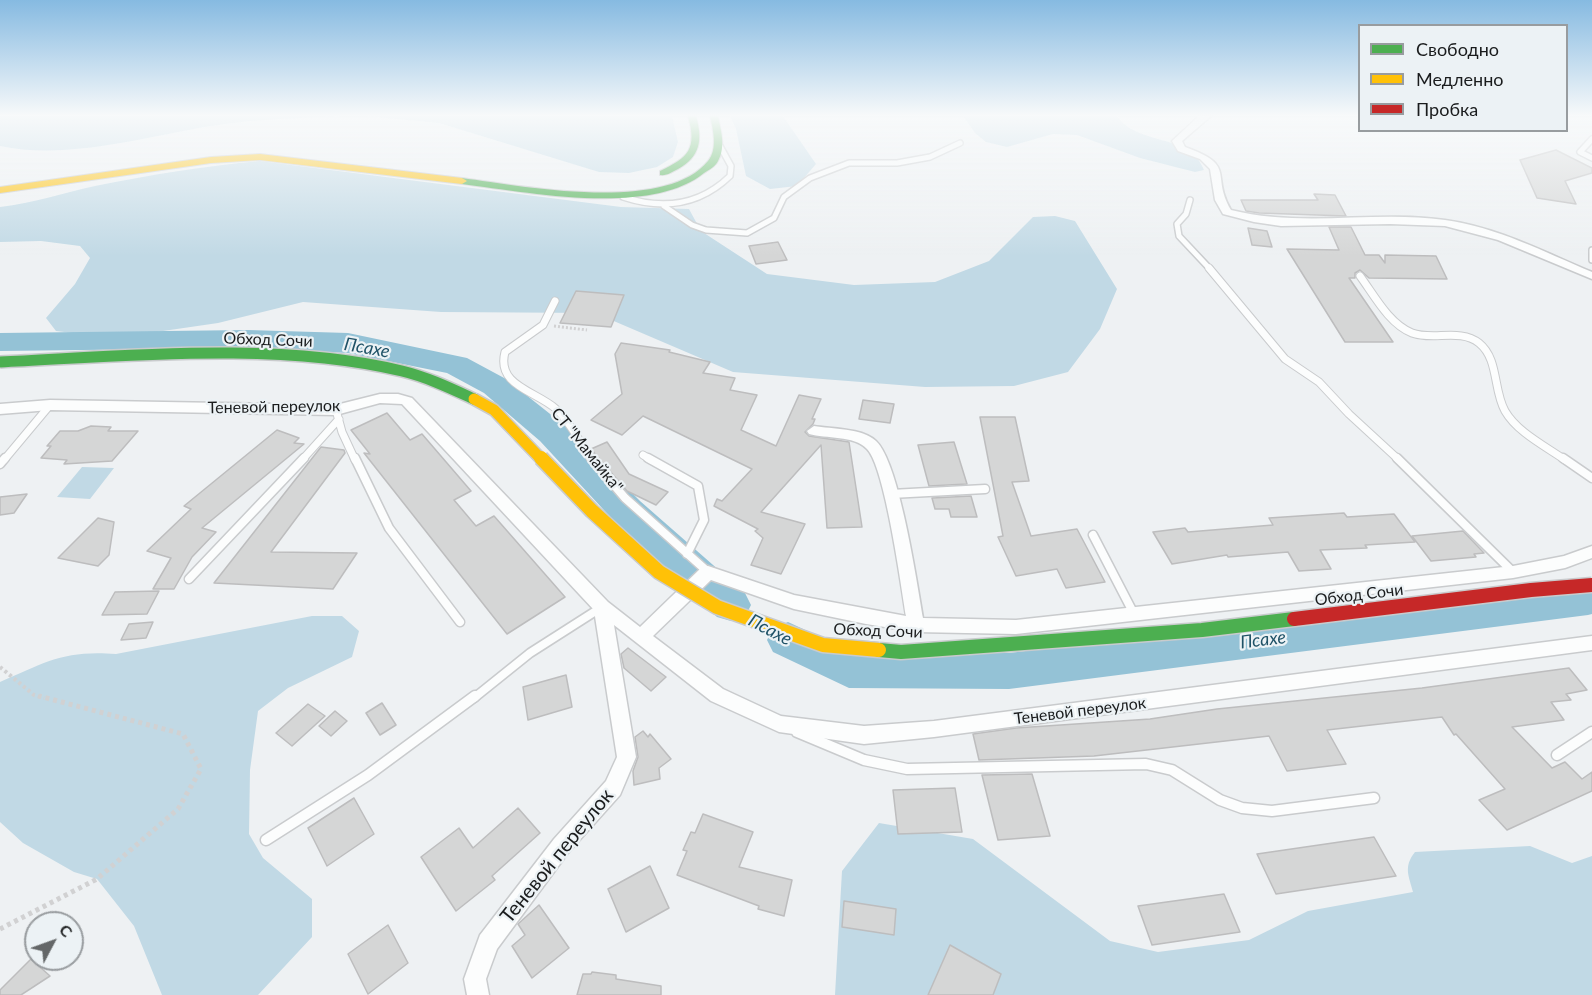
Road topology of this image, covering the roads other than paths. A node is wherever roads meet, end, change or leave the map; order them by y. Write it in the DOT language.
graph roads {
  1 [pos="142,162"];
  2 [pos="194,162"];
  3 [pos="305,162"];
  4 [pos="395,162"];
  5 [pos="685,162"];
  6 [pos="712,162"];
  7 [pos="729,162"];
  8 [pos="900,162"];
  9 [pos="1209,162"];
  10 [pos="0,182"];
  11 [pos="0,190"];
  12 [pos="619,195"];
  13 [pos="1190,200"];
  14 [pos="664,207"];
  15 [pos="1592,250"];
  16 [pos="1592,260"];
  17 [pos="1359,276"];
  18 [pos="1592,276"];
  19 [pos="555,301"];
  20 [pos="0,362"];
  21 [pos="50,405"];
  22 [pos="0,409"];
  23 [pos="337,414"];
  24 [pos="814,431"];
  25 [pos="643,455"];
  26 [pos="0,464"];
  27 [pos="1592,478"];
  28 [pos="985,489"];
  29 [pos="891,494"];
  30 [pos="1093,536"];
  31 [pos="1592,552"];
  32 [pos="687,554"];
  33 [pos="708,572"];
  34 [pos="1513,572"];
  35 [pos="189,579"];
  36 [pos="1592,585"];
  37 [pos="602,607"];
  38 [pos="1134,614"];
  39 [pos="460,622"];
  40 [pos="916,625"];
  41 [pos="641,637"];
  42 [pos="1592,643"];
  43 [pos="779,724"];
  44 [pos="1592,732"];
  45 [pos="1557,755"];
  46 [pos="1374,798"];
  47 [pos="266,840"];
  48 [pos="472,990"];
  1 -- 10 [label="highway"];
  2 -- 11 [label="highway"];
  3 -- 12 [label="highway"];
  4 -- 5 [label="highway"];
  6 -- 12 [label="highway"];
  7 -- 14 [label="lane"];
  8 -- 14 [label="lane"];
  9 -- 18 [label="street"];
  12 -- 14 [label="lane"];
  13 -- 34 [label="lane"];
  15 -- 16 [label="lane"];
  17 -- 27 [label="lane"];
  19 -- 32 [label="lane, СТ \"Мамайка\""];
  20 -- 36 [label="highway, Обход Сочи, bridge"];
  21 -- 22 [label="street, Теневой переулок"];
  21 -- 23 [label="street, Теневой переулок"];
  21 -- 26 [label="lane"];
  23 -- 35 [label="lane"];
  23 -- 37 [label="street, Теневой переулок"];
  23 -- 39 [label="lane"];
  24 -- 29 [label="street"];
  25 -- 32 [label="lane"];
  28 -- 29 [label="lane"];
  29 -- 40 [label="street"];
  30 -- 38 [label="lane"];
  31 -- 34 [label="street"];
  32 -- 33 [label="lane, СТ \"Мамайка\""];
  33 -- 40 [label="street"];
  33 -- 41 [label="street"];
  34 -- 38 [label="street"];
  37 -- 41 [label="street, Теневой переулок"];
  37 -- 47 [label="lane"];
  37 -- 48 [label="street, Теневой переулок"];
  38 -- 40 [label="street"];
  41 -- 43 [label="street, Теневой переулок"];
  42 -- 43 [label="street, Теневой переулок"];
  43 -- 46 [label="lane"];
  44 -- 45 [label="lane"];
}
